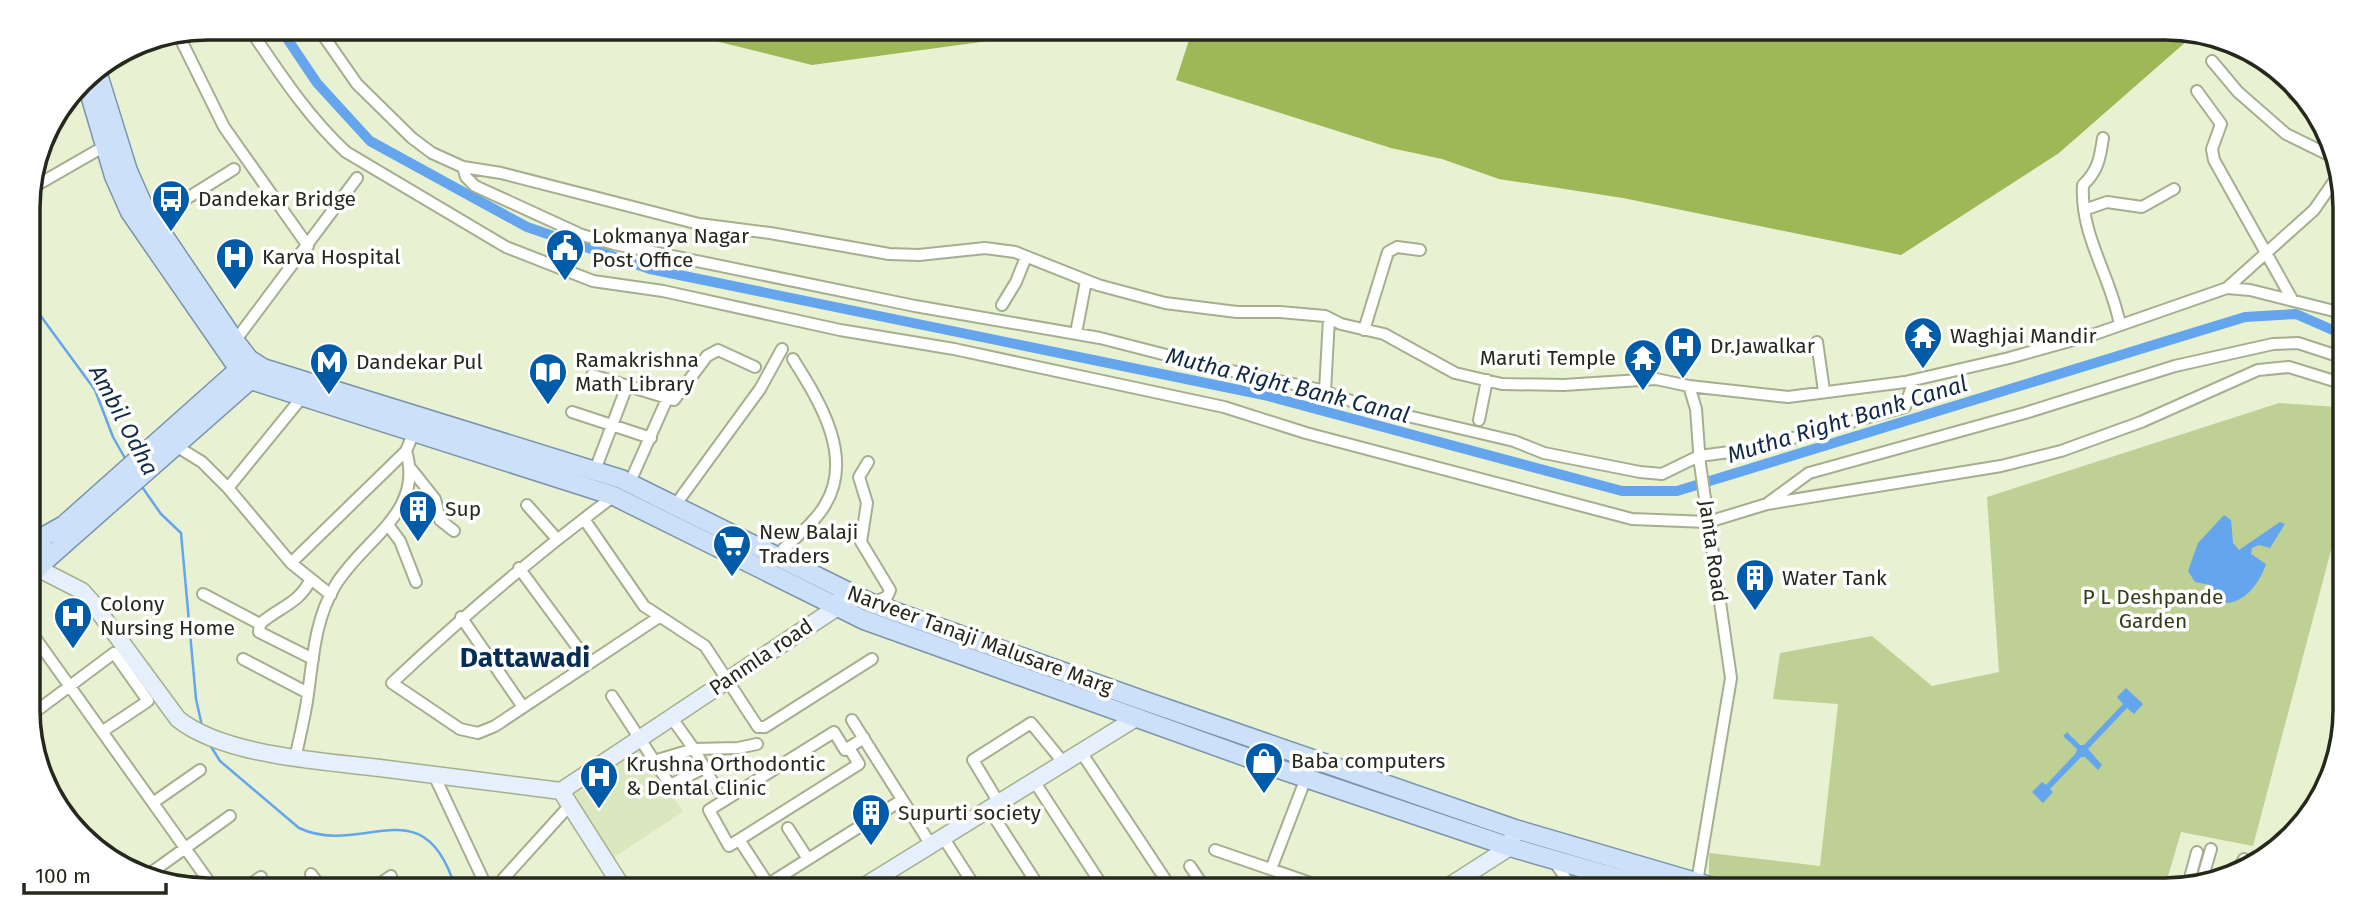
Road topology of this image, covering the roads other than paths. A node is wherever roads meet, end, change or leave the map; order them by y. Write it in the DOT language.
graph roads {
  1 [pos="257,40"];
  2 [pos="326,40"];
  3 [pos="182,43"];
  4 [pos="2212,61"];
  5 [pos="96,83"];
  6 [pos="95,84"];
  7 [pos="2197,91"];
  8 [pos="2103,138"];
  9 [pos="105,146"];
  10 [pos="2323,152"];
  11 [pos="463,167"];
  12 [pos="234,169"];
  13 [pos="357,178"];
  14 [pos="43,182"];
  15 [pos="2331,186"];
  16 [pos="2174,188"];
  17 [pos="2084,210"];
  18 [pos="152,220"];
  19 [pos="308,246"];
  20 [pos="1420,250"];
  21 [pos="2267,254"];
  22 [pos="1026,257"];
  23 [pos="170,261"];
  24 [pos="1086,281"];
  25 [pos="2227,288"];
  26 [pos="2293,301"];
  27 [pos="1002,305"];
  28 [pos="2333,311"];
  29 [pos="1329,318"];
  30 [pos="2120,325"];
  31 [pos="1364,330"];
  32 [pos="1076,333"];
  33 [pos="235,341"];
  34 [pos="1817,342"];
  35 [pos="782,349"];
  36 [pos="2333,354"];
  37 [pos="793,359"];
  38 [pos="755,367"];
  39 [pos="251,368"];
  40 [pos="592,375"];
  41 [pos="1487,380"];
  42 [pos="1914,380"];
  43 [pos="2333,381"];
  44 [pos="627,386"];
  45 [pos="1689,386"];
  46 [pos="1325,391"];
  47 [pos="1824,391"];
  48 [pos="303,396"];
  49 [pos="667,399"];
  50 [pos="572,412"];
  51 [pos="1479,420"];
  52 [pos="611,425"];
  53 [pos="425,430"];
  54 [pos="650,438"];
  55 [pos="176,446"];
  56 [pos="406,451"];
  57 [pos="1700,460"];
  58 [pos="868,461"];
  59 [pos="141,466"];
  60 [pos="412,470"];
  61 [pos="595,470"];
  62 [pos="630,482"];
  63 [pos="228,488"];
  64 [pos="614,496"];
  65 [pos="676,504"];
  66 [pos="1767,504"];
  67 [pos="527,505"];
  68 [pos="1708,518"];
  69 [pos="584,519"];
  70 [pos="388,525"];
  71 [pos="69,530"];
  72 [pos="454,531"];
  73 [pos="40,539"];
  74 [pos="557,539"];
  75 [pos="776,556"];
  76 [pos="291,563"];
  77 [pos="40,566"];
  78 [pos="519,568"];
  79 [pos="40,569"];
  80 [pos="311,579"];
  81 [pos="416,582"];
  82 [pos="844,591"];
  83 [pos="203,594"];
  84 [pos="331,595"];
  85 [pos="871,603"];
  86 [pos="836,608"];
  87 [pos="461,617"];
  88 [pos="659,617"];
  89 [pos="260,624"];
  90 [pos="40,644"];
  91 [pos="243,659"];
  92 [pos="313,659"];
  93 [pos="872,659"];
  94 [pos="589,663"];
  95 [pos="728,679"];
  96 [pos="70,685"];
  97 [pos="308,694"];
  98 [pos="612,696"];
  99 [pos="523,707"];
  100 [pos="40,708"];
  101 [pos="671,717"];
  102 [pos="1136,718"];
  103 [pos="852,720"];
  104 [pos="103,731"];
  105 [pos="640,738"];
  106 [pos="864,738"];
  107 [pos="757,744"];
  108 [pos="849,748"];
  109 [pos="694,749"];
  110 [pos="1081,752"];
  111 [pos="295,759"];
  112 [pos="654,761"];
  113 [pos="1060,765"];
  114 [pos="704,768"];
  115 [pos="200,770"];
  116 [pos="434,775"];
  117 [pos="1306,778"];
  118 [pos="1034,781"];
  119 [pos="716,788"];
  120 [pos="565,798"];
  121 [pos="902,800"];
  122 [pos="154,802"];
  123 [pos="994,806"];
  124 [pos="230,816"];
  125 [pos="788,828"];
  126 [pos="1515,829"];
  127 [pos="937,841"];
  128 [pos="742,844"];
  129 [pos="1510,847"];
  130 [pos="187,849"];
  131 [pos="2211,849"];
  132 [pos="1215,850"];
  133 [pos="2197,852"];
  134 [pos="1552,858"];
  135 [pos="808,859"];
  136 [pos="1190,866"];
  137 [pos="1270,869"];
  138 [pos="156,870"];
  139 [pos="2204,873"];
  140 [pos="311,874"];
  141 [pos="391,876"];
  142 [pos="2191,876"];
  143 [pos="1198,877"];
  144 [pos="1295,877"];
  145 [pos="1466,877"];
  146 [pos="1565,877"];
  147 [pos="1616,877"];
  148 [pos="1681,877"];
  149 [pos="1698,877"];
  150 [pos="207,878"];
  151 [pos="314,878"];
  152 [pos="388,878"];
  153 [pos="482,878"];
  154 [pos="504,878"];
  155 [pos="616,878"];
  156 [pos="759,878"];
  157 [pos="779,878"];
  158 [pos="888,878"];
  159 [pos="966,878"];
  160 [pos="1034,878"];
  161 [pos="1097,878"];
  162 [pos="1164,878"];
  1 -- 68 [label="street"];
  2 -- 11 [label="street"];
  3 -- 19 [label="street"];
  4 -- 10 [label="street"];
  5 -- 18 [label="main road"];
  6 -- 9 [label="main road"];
  7 -- 21 [label="street"];
  8 -- 17 [label="street"];
  9 -- 14 [label="street"];
  9 -- 23 [label="main road"];
  11 -- 22 [label="street"];
  11 -- 32 [label="street"];
  12 -- 18 [label="street"];
  13 -- 19 [label="street"];
  15 -- 21 [label="street"];
  16 -- 17 [label="street"];
  17 -- 30 [label="street"];
  18 -- 23 [label="main road"];
  19 -- 33 [label="street"];
  20 -- 31 [label="street"];
  21 -- 25 [label="street"];
  21 -- 26 [label="street"];
  22 -- 24 [label="street"];
  22 -- 27 [label="street"];
  23 -- 33 [label="main road"];
  23 -- 39 [label="main road"];
  24 -- 29 [label="street"];
  24 -- 32 [label="street"];
  25 -- 26 [label="street"];
  25 -- 30 [label="street"];
  26 -- 28 [label="street"];
  29 -- 31 [label="street"];
  29 -- 46 [label="street"];
  30 -- 42 [label="street"];
  31 -- 41 [label="street"];
  32 -- 46 [label="street"];
  33 -- 39 [label="main road"];
  34 -- 47 [label="street"];
  35 -- 65 [label="street"];
  36 -- 66 [label="street"];
  37 -- 75 [label="street"];
  38 -- 49 [label="street"];
  39 -- 48 [label="main road, Narveer Tanaji Malusare Marg"];
  39 -- 53 [label="main road, Narveer Tanaji Malusare Marg"];
  39 -- 55 [label="main road"];
  39 -- 59 [label="main road"];
  40 -- 44 [label="street"];
  41 -- 45 [label="street"];
  41 -- 51 [label="street"];
  42 -- 47 [label="street"];
  42 -- 57 [label="street"];
  43 -- 66 [label="street"];
  44 -- 49 [label="street"];
  44 -- 52 [label="street"];
  45 -- 47 [label="street"];
  45 -- 57 [label="street, Janta Road"];
  46 -- 57 [label="street"];
  48 -- 53 [label="main road, Narveer Tanaji Malusare Marg"];
  48 -- 63 [label="street"];
  49 -- 54 [label="street"];
  50 -- 52 [label="street"];
  52 -- 54 [label="street"];
  52 -- 61 [label="street"];
  53 -- 56 [label="street"];
  53 -- 61 [label="main road, Narveer Tanaji Malusare Marg"];
  53 -- 64 [label="main road, Narveer Tanaji Malusare Marg"];
  54 -- 62 [label="street"];
  55 -- 59 [label="main road"];
  55 -- 63 [label="street"];
  56 -- 60 [label="street"];
  56 -- 76 [label="street"];
  57 -- 68 [label="street, Janta Road"];
  58 -- 85 [label="street"];
  59 -- 71 [label="main road"];
  60 -- 70 [label="street"];
  60 -- 72 [label="street"];
  61 -- 62 [label="main road, Narveer Tanaji Malusare Marg"];
  62 -- 65 [label="main road, Narveer Tanaji Malusare Marg"];
  63 -- 76 [label="street"];
  64 -- 69 [label="street"];
  64 -- 86 [label="main road, Narveer Tanaji Malusare Marg"];
  65 -- 75 [label="main road, Narveer Tanaji Malusare Marg"];
  66 -- 68 [label="street"];
  67 -- 74 [label="street"];
  68 -- 149 [label="street, Janta Road"];
  69 -- 74 [label="street"];
  69 -- 88 [label="street"];
  70 -- 81 [label="street"];
  70 -- 84 [label="street"];
  71 -- 73 [label="main road"];
  71 -- 77 [label="main road"];
  74 -- 78 [label="street"];
  75 -- 82 [label="main road, Narveer Tanaji Malusare Marg"];
  76 -- 80 [label="street"];
  78 -- 87 [label="street"];
  78 -- 94 [label="street"];
  79 -- 111 [label="street"];
  80 -- 84 [label="street"];
  80 -- 89 [label="street"];
  82 -- 85 [label="main road, Narveer Tanaji Malusare Marg"];
  82 -- 86 [label="street, Panmla road"];
  83 -- 89 [label="street"];
  84 -- 92 [label="street"];
  85 -- 126 [label="main road, Narveer Tanaji Malusare Marg"];
  86 -- 95 [label="street, Panmla road"];
  86 -- 102 [label="main road, Narveer Tanaji Malusare Marg"];
  87 -- 99 [label="street"];
  87 -- 99 [label="street"];
  88 -- 94 [label="street"];
  88 -- 95 [label="street"];
  89 -- 92 [label="street"];
  90 -- 96 [label="street"];
  91 -- 97 [label="street"];
  92 -- 97 [label="street"];
  93 -- 95 [label="street"];
  94 -- 99 [label="street"];
  95 -- 101 [label="street, Panmla road"];
  96 -- 100 [label="street"];
  96 -- 104 [label="street"];
  96 -- 104 [label="street"];
  97 -- 111 [label="street"];
  98 -- 105 [label="street"];
  101 -- 105 [label="street, Panmla road"];
  101 -- 109 [label="street"];
  102 -- 110 [label="street"];
  102 -- 117 [label="main road, Narveer Tanaji Malusare Marg"];
  103 -- 106 [label="street"];
  104 -- 122 [label="street"];
  105 -- 112 [label="street"];
  105 -- 120 [label="street, Panmla road"];
  106 -- 108 [label="street"];
  106 -- 121 [label="street"];
  107 -- 109 [label="street"];
  108 -- 108 [label="street"];
  109 -- 112 [label="street"];
  109 -- 114 [label="street"];
  110 -- 113 [label="street"];
  110 -- 162 [label="street"];
  111 -- 116 [label="street"];
  112 -- 114 [label="street"];
  113 -- 118 [label="street"];
  113 -- 123 [label="street"];
  114 -- 119 [label="street"];
  115 -- 122 [label="street"];
  116 -- 120 [label="street"];
  116 -- 153 [label="street"];
  117 -- 129 [label="main road, Narveer Tanaji Malusare Marg"];
  117 -- 137 [label="street"];
  118 -- 123 [label="street"];
  118 -- 161 [label="street"];
  120 -- 154 [label="street"];
  120 -- 155 [label="street"];
  121 -- 127 [label="street"];
  121 -- 135 [label="street"];
  122 -- 130 [label="street"];
  123 -- 127 [label="street"];
  123 -- 160 [label="street"];
  124 -- 130 [label="street"];
  125 -- 135 [label="street"];
  126 -- 129 [label="street"];
  126 -- 148 [label="main road, Narveer Tanaji Malusare Marg"];
  127 -- 158 [label="street"];
  127 -- 159 [label="street"];
  128 -- 156 [label="street"];
  129 -- 134 [label="main road, Narveer Tanaji Malusare Marg"];
  129 -- 145 [label="street"];
  130 -- 138 [label="street"];
  130 -- 150 [label="street"];
  131 -- 139 [label="street"];
  132 -- 137 [label="street"];
  133 -- 142 [label="street"];
  134 -- 146 [label="street"];
  134 -- 147 [label="main road, Narveer Tanaji Malusare Marg"];
  135 -- 157 [label="street"];
  136 -- 143 [label="street"];
  137 -- 144 [label="street"];
  140 -- 151 [label="street"];
  141 -- 152 [label="street"];
}
